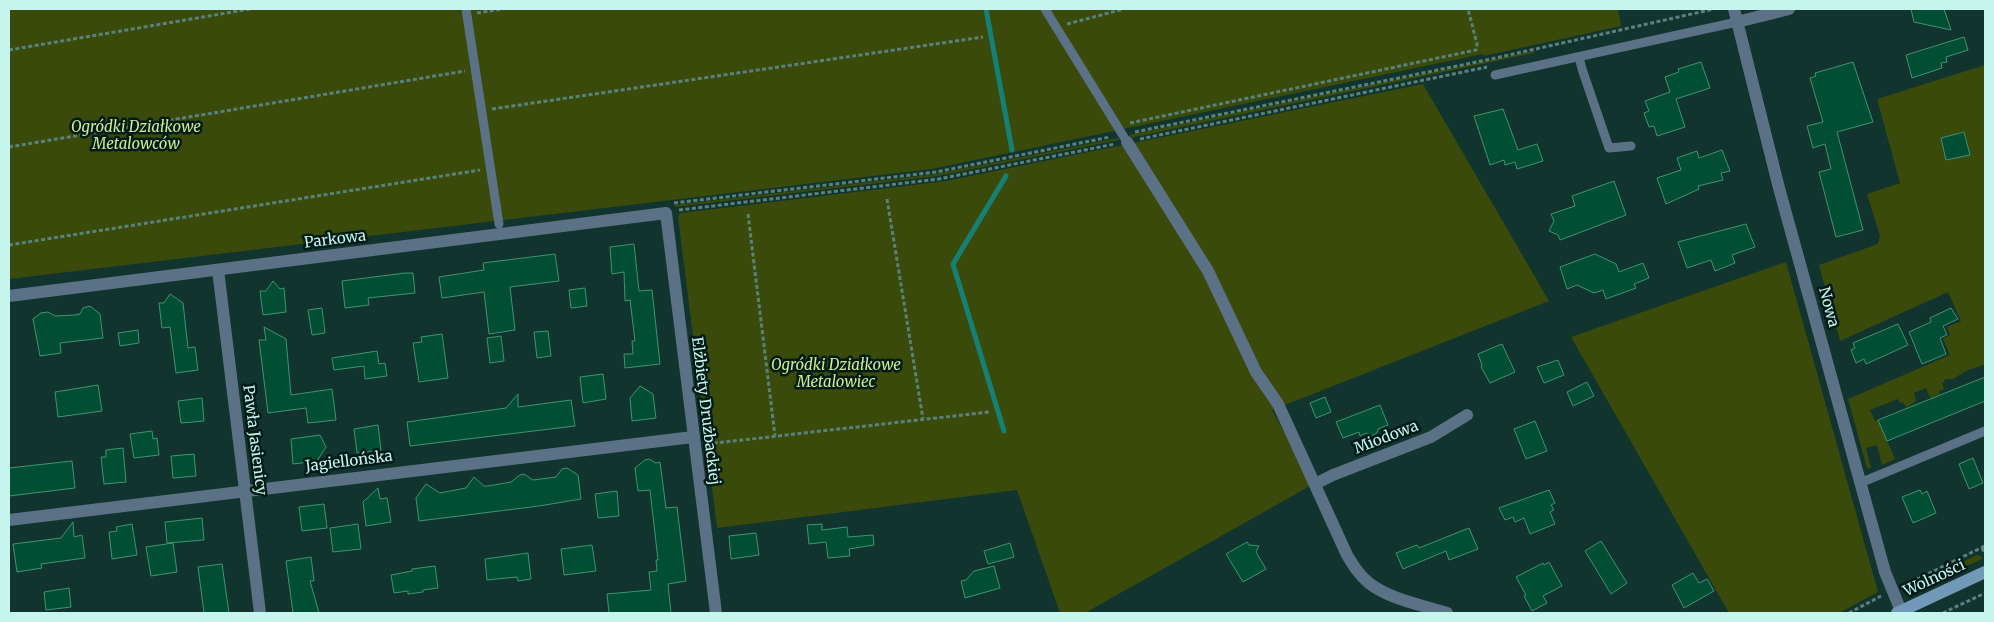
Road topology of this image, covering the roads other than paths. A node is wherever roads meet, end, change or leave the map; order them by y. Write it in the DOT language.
graph roads {
  1 [pos="1045,9"];
  2 [pos="1734,9"];
  3 [pos="1789,9"];
  4 [pos="466,12"];
  5 [pos="1737,22"];
  6 [pos="1579,57"];
  7 [pos="1495,76"];
  8 [pos="1125,138"];
  9 [pos="1631,146"];
  10 [pos="669,208"];
  11 [pos="500,224"];
  12 [pos="218,270"];
  13 [pos="9,296"];
  14 [pos="1467,416"];
  15 [pos="1985,431"];
  16 [pos="694,441"];
  17 [pos="1860,483"];
  18 [pos="1315,484"];
  19 [pos="245,490"];
  20 [pos="9,520"];
  21 [pos="1985,572"];
  22 [pos="1899,612"];
  23 [pos="260,613"];
  24 [pos="716,613"];
  25 [pos="1447,613"];
  1 -- 8 [label="lane"];
  2 -- 5 [label="street, Nowa"];
  3 -- 5 [label="street"];
  4 -- 11 [label="lane"];
  5 -- 6 [label="lane"];
  5 -- 17 [label="street, Nowa"];
  6 -- 7 [label="lane"];
  6 -- 9 [label="lane"];
  8 -- 18 [label="street"];
  10 -- 12 [label="street, Parkowa"];
  10 -- 16 [label="street, Elżbiety Drużbackiej"];
  12 -- 13 [label="street, Parkowa"];
  12 -- 19 [label="street, Pawła Jasienicy"];
  14 -- 18 [label="street, Miodowa"];
  15 -- 17 [label="lane"];
  16 -- 19 [label="street, Jagiellońska"];
  16 -- 24 [label="street, Elżbiety Drużbackiej"];
  17 -- 22 [label="street, Nowa"];
  18 -- 25 [label="street"];
  19 -- 20 [label="street, Jagiellońska"];
  19 -- 23 [label="street, Pawła Jasienicy"];
  21 -- 22 [label="main road, Wolności"];
}
